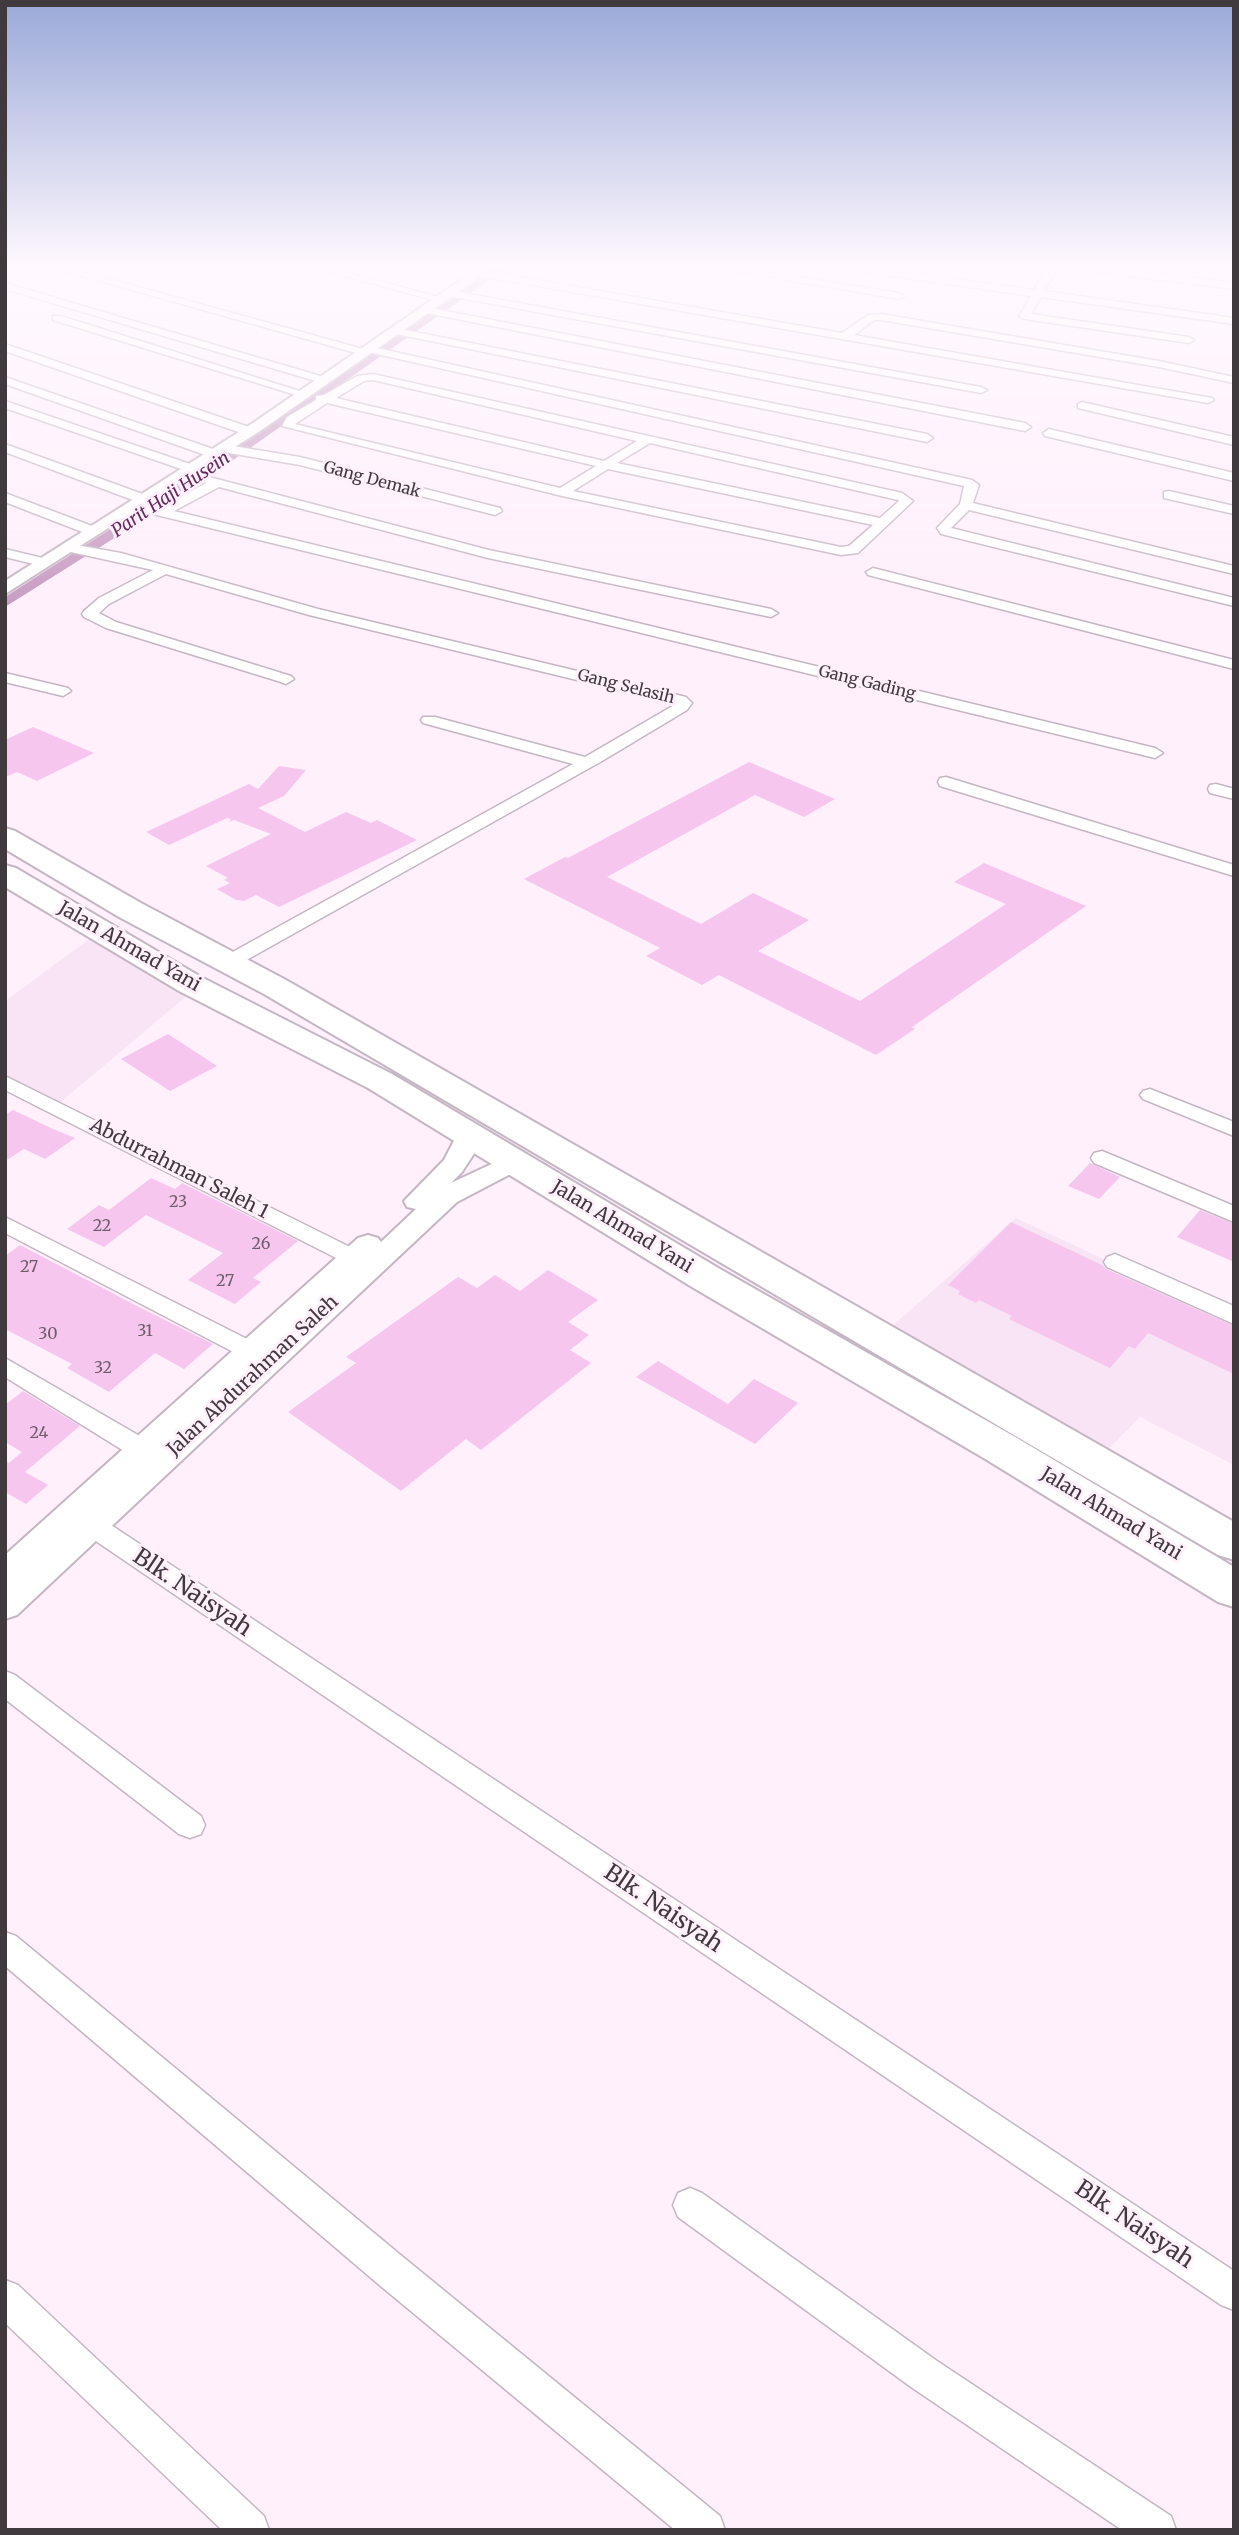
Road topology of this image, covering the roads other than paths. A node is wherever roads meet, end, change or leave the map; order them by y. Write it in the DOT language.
graph roads {
  1 [pos="12,382"];
  2 [pos="107,382"];
  3 [pos="263,382"];
  4 [pos="320,382"];
  5 [pos="353,382"];
  6 [pos="396,382"];
  7 [pos="518,382"];
  8 [pos="653,382"];
  9 [pos="796,382"];
  10 [pos="939,382"];
  11 [pos="1153,382"];
  12 [pos="981,390"];
  13 [pos="304,395"];
  14 [pos="323,399"];
  15 [pos="1208,400"];
  16 [pos="5,404"];
  17 [pos="1082,407"];
  18 [pos="1025,427"];
  19 [pos="248,431"];
  20 [pos="1048,433"];
  21 [pos="927,438"];
  22 [pos="647,440"];
  23 [pos="1234,441"];
  24 [pos="5,448"];
  25 [pos="221,450"];
  26 [pos="607,465"];
  27 [pos="190,473"];
  28 [pos="1234,477"];
  29 [pos="218,482"];
  30 [pos="562,492"];
  31 [pos="1169,495"];
  32 [pos="5,497"];
  33 [pos="966,505"];
  34 [pos="148,506"];
  35 [pos="1234,510"];
  36 [pos="495,512"];
  37 [pos="884,523"];
  38 [pos="95,532"];
  39 [pos="76,548"];
  40 [pos="5,552"];
  41 [pos="46,563"];
  42 [pos="164,570"];
  43 [pos="873,572"];
  44 [pos="1222,580"];
  45 [pos="5,589"];
  46 [pos="1234,602"];
  47 [pos="771,613"];
  48 [pos="579,614"];
  49 [pos="1234,665"];
  50 [pos="5,677"];
  51 [pos="286,679"];
  52 [pos="63,691"];
  53 [pos="429,720"];
  54 [pos="1154,753"];
  55 [pos="587,763"];
  56 [pos="946,782"];
  57 [pos="1216,789"];
  58 [pos="1234,794"];
  59 [pos="5,837"];
  60 [pos="1234,871"];
  61 [pos="5,874"];
  62 [pos="130,910"];
  63 [pos="96,927"];
  64 [pos="227,963"];
  65 [pos="5,1082"];
  66 [pos="1150,1096"];
  67 [pos="1234,1130"];
  68 [pos="469,1135"];
  69 [pos="1102,1158"];
  70 [pos="513,1162"];
  71 [pos="1234,1215"];
  72 [pos="5,1224"];
  73 [pos="372,1249"];
  74 [pos="1115,1262"];
  75 [pos="1234,1316"];
  76 [pos="248,1350"];
  77 [pos="5,1366"];
  78 [pos="141,1449"];
  79 [pos="93,1526"];
  80 [pos="1234,1543"];
  81 [pos="5,1575"];
  82 [pos="1234,1589"];
  83 [pos="5,1606"];
  84 [pos="5,1683"];
  85 [pos="190,1825"];
  86 [pos="5,1946"];
  87 [pos="690,2205"];
  88 [pos="1234,2292"];
  89 [pos="5,2298"];
  90 [pos="250,2530"];
  91 [pos="706,2530"];
  92 [pos="1157,2530"];
  1 -- 25 [label="street, Gang Demak"];
  2 -- 19 [label="street"];
  3 -- 13 [label="street"];
  4 -- 13 [label="street"];
  5 -- 14 [label="street"];
  6 -- 22 [label="street"];
  7 -- 33 [label="street"];
  8 -- 21 [label="street"];
  9 -- 18 [label="street"];
  10 -- 12 [label="street"];
  11 -- 15 [label="street"];
  13 -- 14 [label="street"];
  13 -- 19 [label="street"];
  14 -- 26 [label="street"];
  14 -- 30 [label="street"];
  16 -- 27 [label="street"];
  17 -- 23 [label="street"];
  19 -- 25 [label="street"];
  20 -- 28 [label="street"];
  22 -- 26 [label="street"];
  22 -- 37 [label="street"];
  24 -- 34 [label="street"];
  25 -- 27 [label="street"];
  25 -- 36 [label="street, Gang Demak"];
  26 -- 30 [label="street"];
  26 -- 37 [label="street"];
  27 -- 29 [label="street"];
  27 -- 34 [label="street"];
  29 -- 34 [label="street"];
  29 -- 47 [label="street"];
  30 -- 37 [label="street"];
  31 -- 35 [label="street"];
  32 -- 38 [label="street"];
  33 -- 44 [label="street"];
  33 -- 44 [label="street"];
  34 -- 38 [label="street"];
  34 -- 48 [label="street"];
  38 -- 39 [label="street"];
  39 -- 41 [label="street"];
  39 -- 42 [label="street, Gang Selasih"];
  40 -- 41 [label="street"];
  41 -- 45 [label="street"];
  42 -- 51 [label="street"];
  42 -- 55 [label="street, Gang Selasih"];
  43 -- 49 [label="street"];
  44 -- 46 [label="street"];
  48 -- 54 [label="street, Gang Gading"];
  50 -- 52 [label="street"];
  53 -- 55 [label="street"];
  55 -- 64 [label="street, Gang Selasih"];
  56 -- 60 [label="street"];
  57 -- 58 [label="street"];
  59 -- 62 [label="highway, Jalan Ahmad Yani"];
  61 -- 63 [label="highway, Jalan Ahmad Yani"];
  62 -- 63 [label="highway"];
  62 -- 64 [label="highway, Jalan Ahmad Yani"];
  63 -- 68 [label="highway, Jalan Ahmad Yani"];
  64 -- 80 [label="highway, Jalan Ahmad Yani"];
  65 -- 73 [label="street, Abdurrahman Saleh 1"];
  66 -- 67 [label="street"];
  68 -- 70 [label="highway, Jalan Ahmad Yani"];
  68 -- 73 [label="street, Jalan Abdurahman Saleh"];
  69 -- 71 [label="street"];
  70 -- 73 [label="street, Jalan Abdurahman Saleh"];
  70 -- 82 [label="highway, Jalan Ahmad Yani"];
  72 -- 76 [label="street"];
  73 -- 76 [label="street, Jalan Abdurahman Saleh"];
  73 -- 79 [label="street, Jalan Abdurahman Saleh"];
  74 -- 75 [label="street"];
  76 -- 78 [label="street, Jalan Abdurahman Saleh"];
  77 -- 78 [label="street"];
  78 -- 81 [label="street, Jalan Abdurahman Saleh"];
  79 -- 83 [label="street, Jalan Abdurahman Saleh"];
  79 -- 88 [label="street, Blk. Naisyah"];
  84 -- 85 [label="street"];
  86 -- 91 [label="street"];
  87 -- 92 [label="street"];
  89 -- 90 [label="street"];
}
